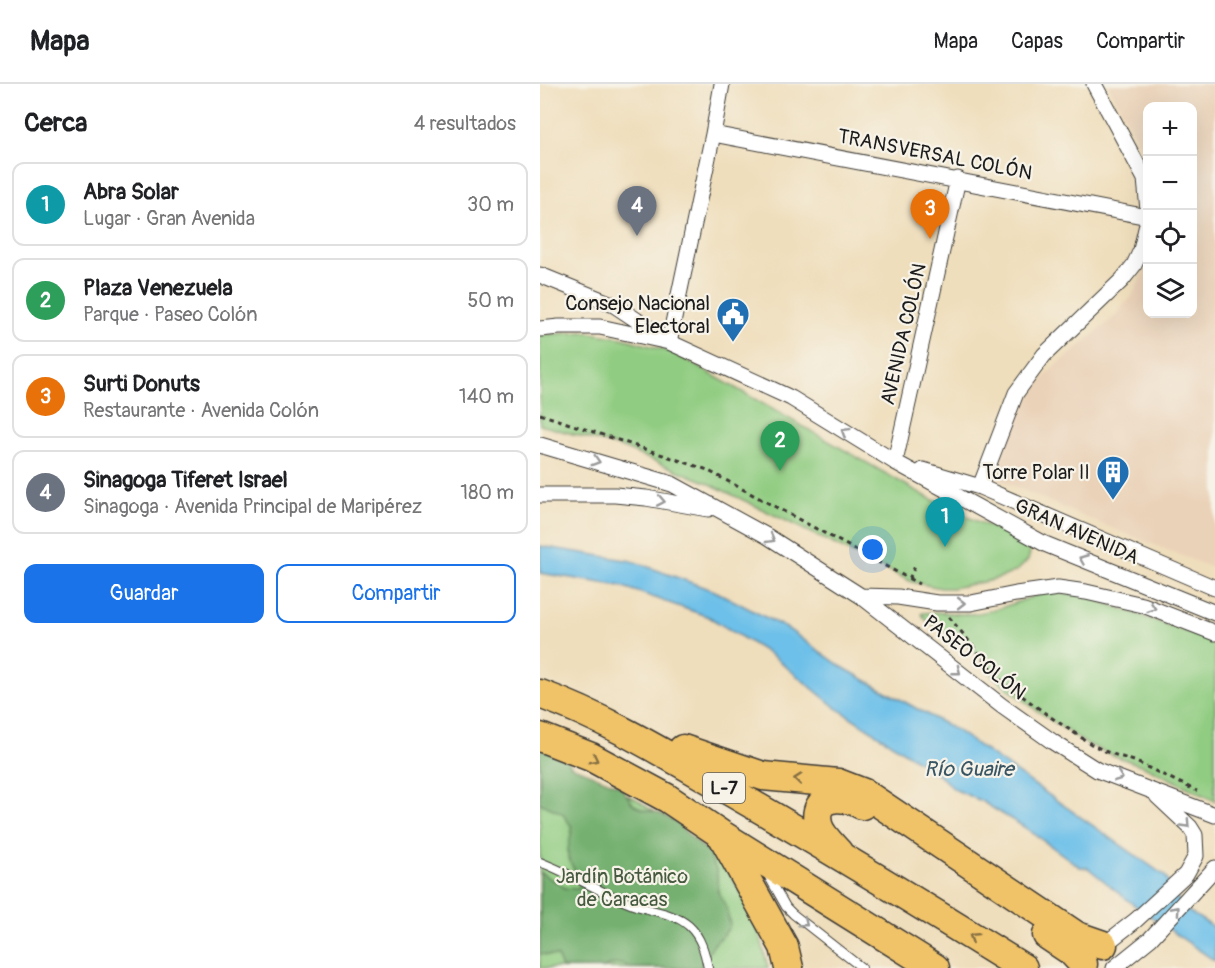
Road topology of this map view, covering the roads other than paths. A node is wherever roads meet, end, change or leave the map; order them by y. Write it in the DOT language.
graph roads {
  1 [pos="722,84"];
  2 [pos="1094,84"];
  3 [pos="713,134"];
  4 [pos="1143,175"];
  5 [pos="958,179"];
  6 [pos="1143,217"];
  7 [pos="1143,241"];
  8 [pos="540,275"];
  9 [pos="540,329"];
  10 [pos="669,342"];
  11 [pos="540,445"];
  12 [pos="895,462"];
  13 [pos="980,487"];
  14 [pos="540,495"];
  15 [pos="720,512"];
  16 [pos="1215,588"];
  17 [pos="861,596"];
  18 [pos="1215,613"];
  19 [pos="1215,633"];
  20 [pos="540,694"];
  21 [pos="608,723"];
  22 [pos="540,737"];
  23 [pos="1145,787"];
  24 [pos="1215,815"];
  25 [pos="722,835"];
  26 [pos="839,854"];
  27 [pos="540,862"];
  28 [pos="1215,868"];
  29 [pos="769,877"];
  30 [pos="1209,879"];
  31 [pos="762,906"];
  32 [pos="1109,956"];
  33 [pos="1081,965"];
  34 [pos="708,968"];
  35 [pos="780,968"];
  36 [pos="789,968"];
  37 [pos="862,968"];
  38 [pos="897,968"];
  39 [pos="935,968"];
  40 [pos="1023,968"];
  1 -- 3 [label="street"];
  2 -- 4 [label="street"];
  3 -- 5 [label="street, TRANSVERSAL COLÓN"];
  3 -- 10 [label="street"];
  5 -- 6 [label="street, TRANSVERSAL COLÓN"];
  5 -- 12 [label="street, AVENIDA COLÓN"];
  7 -- 13 [label="street"];
  8 -- 10 [label="street"];
  9 -- 10 [label="street"];
  12 -- 10 [label="street, one-way"];
  11 -- 15 [label="street, PASEO COLÓN, one-way"];
  12 -- 13 [label="street"];
  18 -- 12 [label="street, GRAN AVENIDA, one-way"];
  13 -- 16 [label="street"];
  14 -- 15 [label="street, PASEO COLÓN, one-way"];
  15 -- 17 [label="street, PASEO COLÓN, one-way"];
  17 -- 19 [label="street, one-way"];
  17 -- 23 [label="street, PASEO COLÓN, one-way"];
  20 -- 21 [label="highway, L-7"];
  21 -- 26 [label="highway, L-7"];
  32 -- 21 [label="highway, one-way"];
  22 -- 25 [label="highway, L-7, one-way"];
  23 -- 24 [label="street, PASEO COLÓN"];
  23 -- 32 [label="street, one-way"];
  25 -- 29 [label="highway"];
  25 -- 31 [label="highway"];
  25 -- 39 [label="highway, L-7"];
  26 -- 33 [label="highway"];
  40 -- 26 [label="highway, L-7, one-way"];
  27 -- 34 [label="lane"];
  28 -- 30 [label="street"];
  29 -- 37 [label="lane, one-way"];
  29 -- 38 [label="highway"];
  32 -- 30 [label="street, one-way"];
  31 -- 35 [label="highway"];
  31 -- 36 [label="highway"];
  32 -- 33 [label="street"];
}
